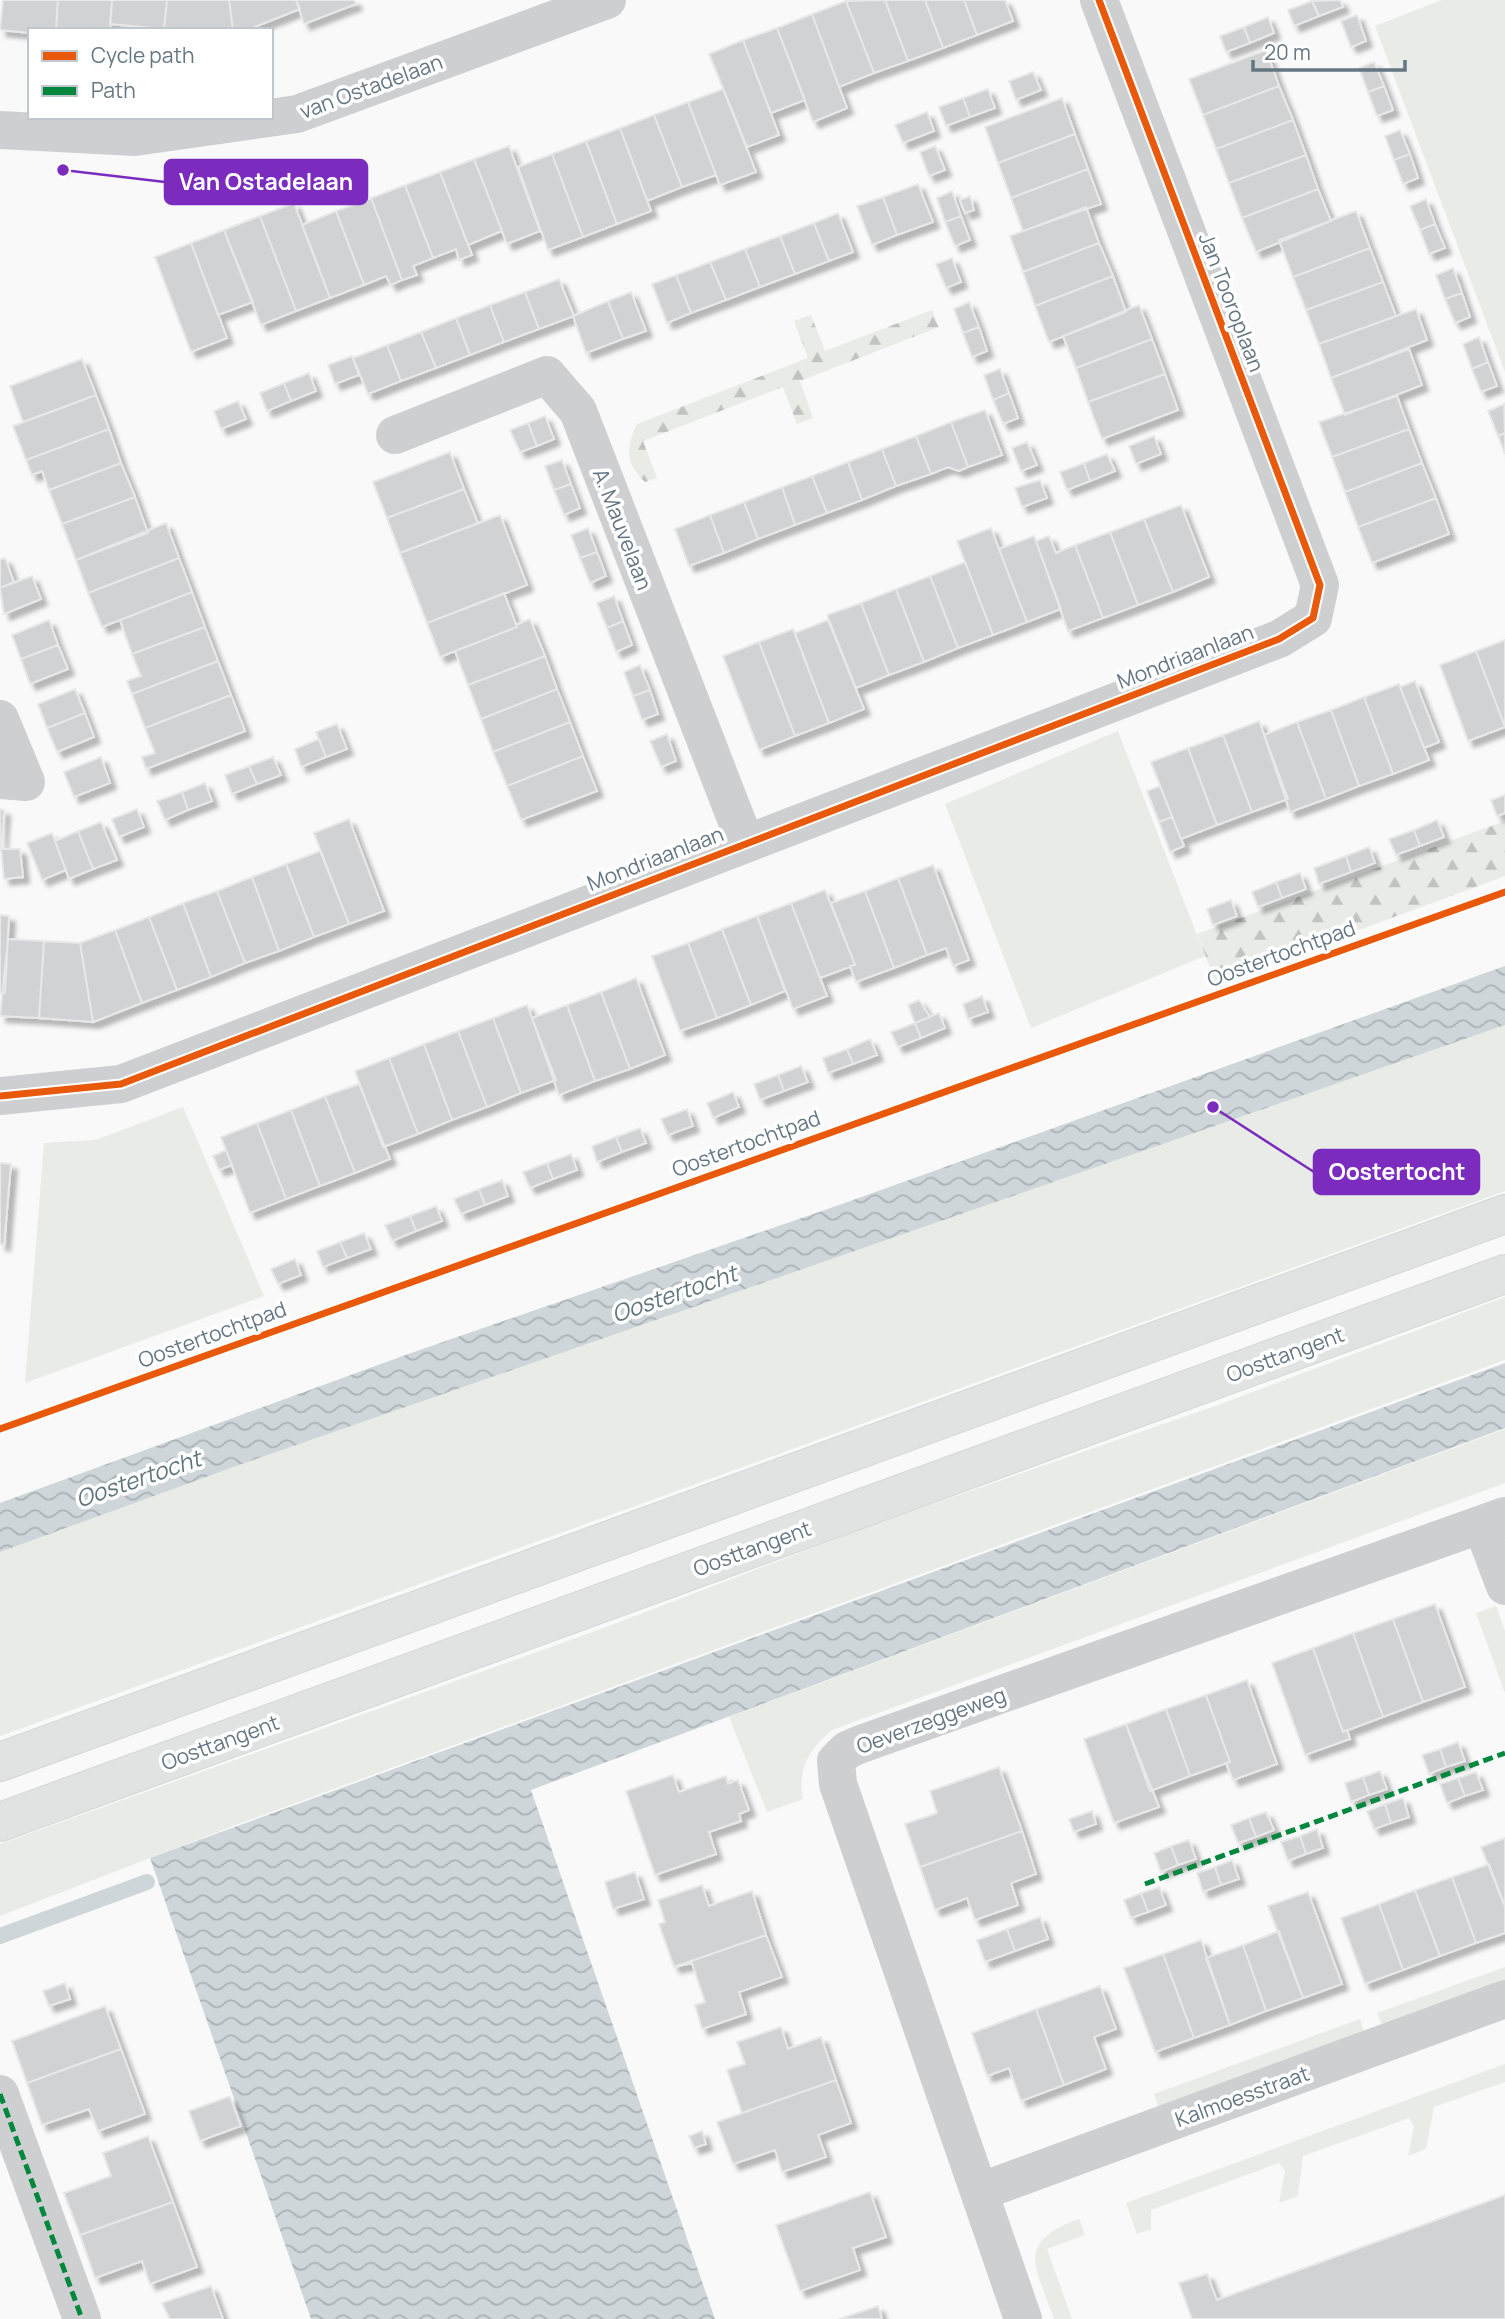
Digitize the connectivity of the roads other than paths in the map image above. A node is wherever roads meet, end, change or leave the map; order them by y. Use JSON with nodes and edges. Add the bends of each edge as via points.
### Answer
{"nodes":[{"id":1,"x":607,"y":0,"type":"edge"},
{"id":2,"x":1100,"y":0,"type":"edge"},
{"id":3,"x":273,"y":117,"type":"edge"},
{"id":4,"x":262,"y":119,"type":"edge"},
{"id":5,"x":0,"y":130,"type":"edge"},
{"id":6,"x":395,"y":435,"type":"dead end"},
{"id":7,"x":1313,"y":618,"type":"joint"},
{"id":8,"x":0,"y":719,"type":"edge"},
{"id":9,"x":0,"y":780,"type":"edge"},
{"id":10,"x":745,"y":842,"type":"junction"},
{"id":11,"x":0,"y":1096,"type":"edge"},
{"id":12,"x":1505,"y":1214,"type":"edge"},
{"id":13,"x":1505,"y":1274,"type":"edge"},
{"id":14,"x":1493,"y":1520,"type":"edge"},
{"id":15,"x":1505,"y":1586,"type":"edge"},
{"id":16,"x":0,"y":1762,"type":"edge"},
{"id":17,"x":0,"y":1822,"type":"edge"},
{"id":18,"x":1505,"y":1999,"type":"edge"},
{"id":19,"x":0,"y":2094,"type":"edge"},
{"id":20,"x":979,"y":2192,"type":"junction"},
{"id":21,"x":82,"y":2319,"type":"edge"},
{"id":22,"x":1023,"y":2319,"type":"edge"}],
"edges":[{"from":1,"to":3,"type":"street","name":"van Ostadelaan","via":[[297,114]]},
{"from":2,"to":7,"type":"street","name":"Jan Tooroplaan","via":[[1320,585]]},
{"from":4,"to":5,"type":"street","name":"van Ostadelaan","via":[[135,137]]},
{"from":6,"to":10,"type":"street","name":"A. Mauvelaan","via":[[547,375],[561,391],[578,411]]},
{"from":7,"to":10,"type":"street","name":"Mondriaanlaan","via":[[1279,639]]},
{"from":8,"to":9,"type":"street","via":[[26,782]]},
{"from":10,"to":11,"type":"street","name":"Mondriaanlaan","via":[[121,1084]]},
{"from":12,"to":16,"type":"main road"},
{"from":13,"to":17,"type":"main road","name":"Oosttangent"},
{"from":14,"to":15,"type":"street"},
{"from":14,"to":20,"type":"street","name":"Oeverzeggeweg","via":[[861,1744],[836,1761],[838,1784]]},
{"from":18,"to":20,"type":"street","name":"Kalmoesstraat"},
{"from":19,"to":21,"type":"street"},
{"from":20,"to":22,"type":"street","name":"Oeverzeggeweg"}]}
